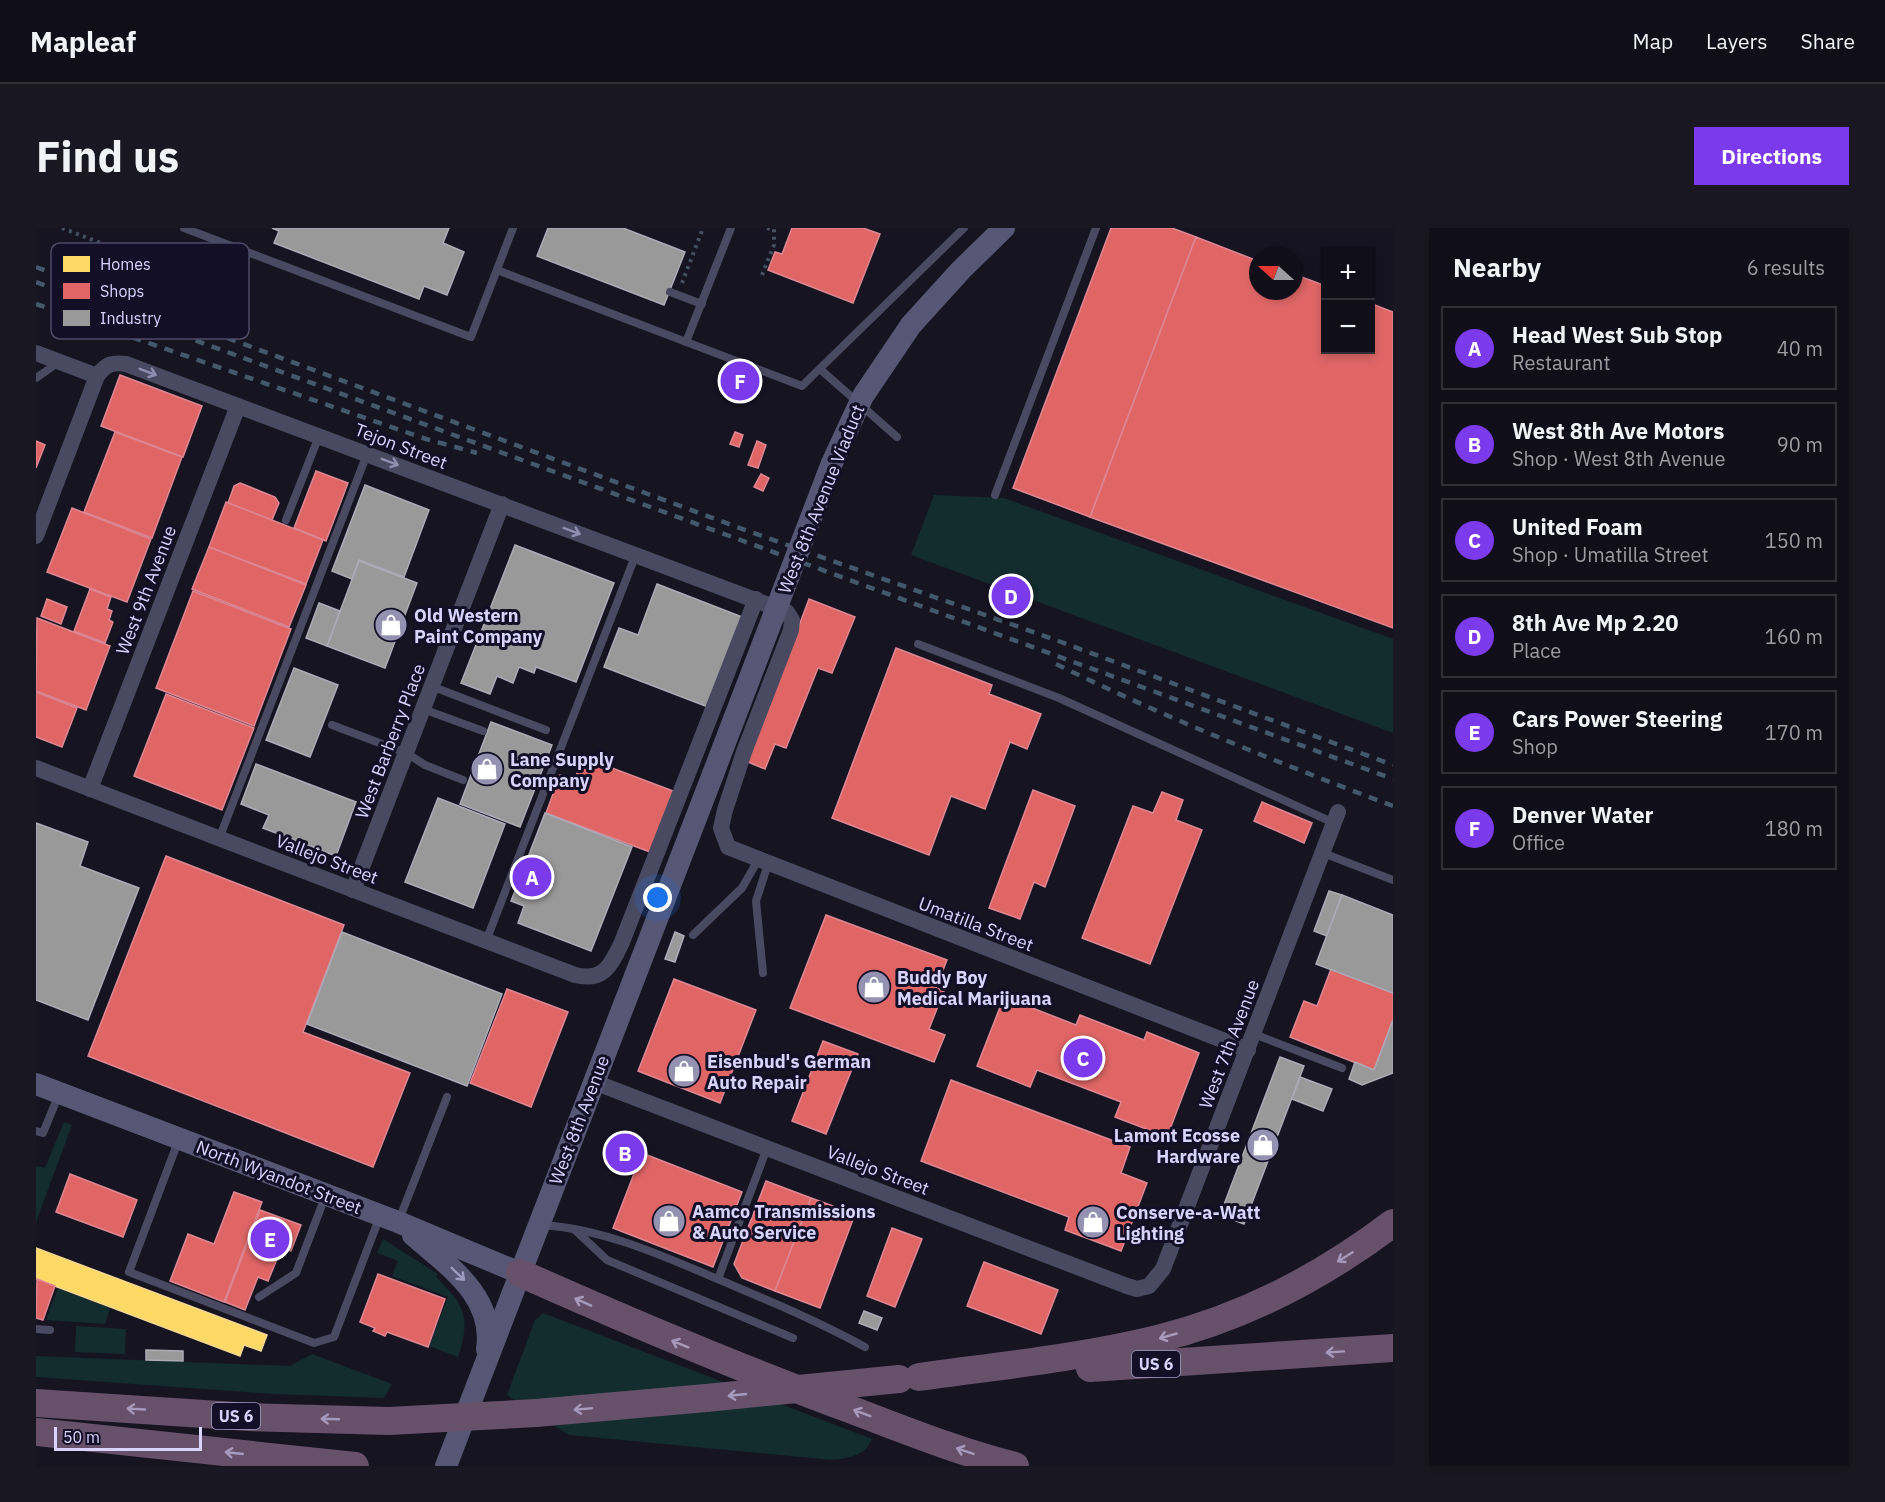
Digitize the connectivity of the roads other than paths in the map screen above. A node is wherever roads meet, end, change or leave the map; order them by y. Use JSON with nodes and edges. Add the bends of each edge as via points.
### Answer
{"nodes":[{"id":1,"x":513,"y":228,"type":"edge"},
{"id":2,"x":732,"y":228,"type":"edge"},
{"id":3,"x":964,"y":228,"type":"edge"},
{"id":4,"x":1004,"y":228,"type":"edge"},
{"id":5,"x":1095,"y":228,"type":"edge"},
{"id":6,"x":188,"y":229,"type":"edge"},
{"id":7,"x":225,"y":243,"type":"edge"},
{"id":8,"x":249,"y":252,"type":"edge"},
{"id":9,"x":497,"y":270,"type":"junction"},
{"id":10,"x":674,"y":293,"type":"road end"},
{"id":11,"x":702,"y":304,"type":"junction"},
{"id":12,"x":686,"y":342,"type":"junction"},
{"id":13,"x":36,"y":353,"type":"edge"},
{"id":14,"x":59,"y":362,"type":"junction"},
{"id":15,"x":820,"y":369,"type":"junction"},
{"id":16,"x":97,"y":376,"type":"junction"},
{"id":17,"x":36,"y":378,"type":"edge"},
{"id":18,"x":238,"y":406,"type":"junction"},
{"id":19,"x":319,"y":436,"type":"junction"},
{"id":20,"x":897,"y":437,"type":"dead end"},
{"id":21,"x":366,"y":454,"type":"junction"},
{"id":22,"x":995,"y":495,"type":"dead end"},
{"id":23,"x":502,"y":504,"type":"junction"},
{"id":24,"x":286,"y":520,"type":"dead end"},
{"id":25,"x":36,"y":536,"type":"edge"},
{"id":26,"x":636,"y":554,"type":"junction"},
{"id":27,"x":756,"y":599,"type":"junction"},
{"id":28,"x":918,"y":644,"type":"dead end"},
{"id":29,"x":431,"y":686,"type":"junction"},
{"id":30,"x":423,"y":709,"type":"junction"},
{"id":31,"x":332,"y":724,"type":"dead end"},
{"id":32,"x":546,"y":730,"type":"dead end"},
{"id":33,"x":483,"y":731,"type":"dead end"},
{"id":34,"x":406,"y":753,"type":"junction"},
{"id":35,"x":36,"y":768,"type":"edge"},
{"id":36,"x":713,"y":774,"type":"joint"},
{"id":37,"x":463,"y":780,"type":"dead end"},
{"id":38,"x":90,"y":789,"type":"junction"},
{"id":39,"x":725,"y":810,"type":"joint"},
{"id":40,"x":1336,"y":818,"type":"joint"},
{"id":41,"x":219,"y":839,"type":"junction"},
{"id":42,"x":1323,"y":853,"type":"junction"},
{"id":43,"x":763,"y":862,"type":"junction"},
{"id":44,"x":1393,"y":880,"type":"edge"},
{"id":45,"x":353,"y":890,"type":"junction"},
{"id":46,"x":693,"y":935,"type":"dead end"},
{"id":47,"x":486,"y":941,"type":"junction"},
{"id":48,"x":763,"y":973,"type":"dead end"},
{"id":49,"x":1251,"y":1042,"type":"junction"},
{"id":50,"x":1342,"y":1068,"type":"dead end"},
{"id":51,"x":594,"y":1082,"type":"junction"},
{"id":52,"x":36,"y":1084,"type":"edge"},
{"id":53,"x":60,"y":1093,"type":"junction"},
{"id":54,"x":447,"y":1097,"type":"dead end"},
{"id":55,"x":36,"y":1131,"type":"edge"},
{"id":56,"x":179,"y":1139,"type":"junction"},
{"id":57,"x":767,"y":1148,"type":"junction"},
{"id":58,"x":326,"y":1194,"type":"junction"},
{"id":59,"x":390,"y":1219,"type":"junction"},
{"id":60,"x":1393,"y":1223,"type":"edge"},
{"id":61,"x":539,"y":1224,"type":"junction"},
{"id":62,"x":574,"y":1229,"type":"junction"},
{"id":63,"x":520,"y":1273,"type":"junction"},
{"id":64,"x":718,"y":1279,"type":"junction"},
{"id":65,"x":1149,"y":1286,"type":"joint"},
{"id":66,"x":259,"y":1297,"type":"dead end"},
{"id":67,"x":36,"y":1329,"type":"edge"},
{"id":68,"x":50,"y":1330,"type":"dead end"},
{"id":69,"x":793,"y":1338,"type":"dead end"},
{"id":70,"x":865,"y":1347,"type":"dead end"},
{"id":71,"x":1393,"y":1348,"type":"edge"},
{"id":72,"x":484,"y":1366,"type":"junction"},
{"id":73,"x":919,"y":1377,"type":"junction"},
{"id":74,"x":36,"y":1403,"type":"edge"},
{"id":75,"x":36,"y":1432,"type":"edge"},
{"id":76,"x":355,"y":1466,"type":"edge"},
{"id":77,"x":446,"y":1466,"type":"edge"},
{"id":78,"x":1015,"y":1466,"type":"edge"}],
"edges":[{"from":1,"to":9,"type":"lane"},
{"from":2,"to":11,"type":"lane"},
{"from":3,"to":15,"type":"lane"},
{"from":4,"to":36,"type":"main road","name":"West 8th Avenue Viaduct","bridge":true,"via":[[911,325],[863,396],[832,463]]},
{"from":5,"to":22,"type":"lane"},
{"from":6,"to":7,"type":"lane"},
{"from":8,"to":9,"type":"lane","via":[[471,337]]},
{"from":9,"to":12,"type":"lane"},
{"from":10,"to":11,"type":"lane"},
{"from":11,"to":12,"type":"lane"},
{"from":12,"to":15,"type":"lane","via":[[802,386]]},
{"from":13,"to":14,"type":"street"},
{"from":14,"to":16,"type":"street"},
{"from":14,"to":17,"type":"lane"},
{"from":15,"to":20,"type":"lane"},
{"from":16,"to":18,"type":"street","name":"Tejon Street","one_way":true,"via":[[104,366],[114,362],[126,364]]},
{"from":16,"to":25,"type":"street"},
{"from":18,"to":19,"type":"street","name":"Tejon Street"},
{"from":18,"to":38,"type":"street","name":"West 9th Avenue"},
{"from":19,"to":21,"type":"street","name":"Tejon Street"},
{"from":19,"to":24,"type":"lane"},
{"from":21,"to":23,"type":"street","name":"Tejon Street","one_way":true},
{"from":21,"to":41,"type":"lane"},
{"from":23,"to":26,"type":"street","name":"Tejon Street","one_way":true},
{"from":23,"to":29,"type":"street","name":"West Barberry Place"},
{"from":26,"to":27,"type":"street","name":"Tejon Street"},
{"from":26,"to":47,"type":"lane"},
{"from":27,"to":39,"type":"street","name":"Tejon Street","via":[[787,612],[792,620],[791,630]]},
{"from":27,"to":47,"type":"street","name":"Vallejo Street","via":[[614,960],[596,976],[581,976]]},
{"from":28,"to":40,"type":"lane","via":[[1056,697]]},
{"from":29,"to":30,"type":"street","name":"West Barberry Place"},
{"from":29,"to":32,"type":"lane"},
{"from":30,"to":33,"type":"lane"},
{"from":30,"to":34,"type":"street","name":"West Barberry Place"},
{"from":31,"to":34,"type":"lane"},
{"from":34,"to":37,"type":"lane"},
{"from":34,"to":45,"type":"street","name":"West Barberry Place"},
{"from":35,"to":38,"type":"street","name":"Vallejo Street"},
{"from":36,"to":51,"type":"main road","name":"West 8th Avenue"},
{"from":38,"to":41,"type":"street","name":"Vallejo Street"},
{"from":39,"to":43,"type":"street","name":"Umatilla Street","via":[[721,828],[724,842],[734,851]]},
{"from":40,"to":42,"type":"street","name":"West 7th Avenue"},
{"from":41,"to":45,"type":"street","name":"Vallejo Street"},
{"from":42,"to":44,"type":"lane"},
{"from":42,"to":49,"type":"street","name":"West 7th Avenue"},
{"from":43,"to":46,"type":"lane"},
{"from":43,"to":48,"type":"lane","via":[[756,901]]},
{"from":43,"to":49,"type":"street","name":"Umatilla Street"},
{"from":45,"to":47,"type":"street","name":"Vallejo Street"},
{"from":49,"to":50,"type":"lane"},
{"from":49,"to":65,"type":"street","name":"West 7th Avenue","via":[[1163,1269]]},
{"from":51,"to":57,"type":"street","name":"Vallejo Street"},
{"from":51,"to":61,"type":"main road","name":"West 8th Avenue"},
{"from":52,"to":53,"type":"main road","name":"North Wyandot Street"},
{"from":53,"to":55,"type":"lane","via":[[44,1133]]},
{"from":53,"to":56,"type":"main road","name":"North Wyandot Street"},
{"from":54,"to":59,"type":"lane"},
{"from":56,"to":58,"type":"main road","name":"North Wyandot Street"},
{"from":56,"to":59,"type":"lane","via":[[129,1272],[314,1343],[334,1337]]},
{"from":57,"to":64,"type":"lane"},
{"from":57,"to":65,"type":"street","name":"Vallejo Street","via":[[1127,1286]]},
{"from":58,"to":59,"type":"main road","name":"North Wyandot Street"},
{"from":58,"to":66,"type":"lane","via":[[296,1273]]},
{"from":59,"to":63,"type":"main road","name":"North Wyandot Street"},
{"from":59,"to":72,"type":"main road","one_way":true,"via":[[451,1268],[476,1296],[487,1323]]},
{"from":60,"to":73,"type":"highway","one_way":true,"via":[[1296,1286],[1196,1328],[1080,1355]]},
{"from":61,"to":62,"type":"lane"},
{"from":61,"to":63,"type":"main road","name":"West 8th Avenue"},
{"from":62,"to":64,"type":"lane","via":[[655,1252]]},
{"from":62,"to":69,"type":"lane","via":[[608,1260]]},
{"from":63,"to":72,"type":"main road","name":"West 8th Avenue"},
{"from":78,"to":63,"type":"highway","one_way":true,"via":[[917,1434],[729,1363]]},
{"from":64,"to":70,"type":"lane"},
{"from":67,"to":68,"type":"lane"},
{"from":71,"to":73,"type":"highway","number":"US 6","one_way":true},
{"from":72,"to":77,"type":"main road","name":"West 8th Avenue"},
{"from":73,"to":74,"type":"highway","number":"US 6","one_way":true,"bridge":true,"via":[[536,1413],[389,1421],[249,1417]]},
{"from":76,"to":75,"type":"highway","one_way":true}]}
